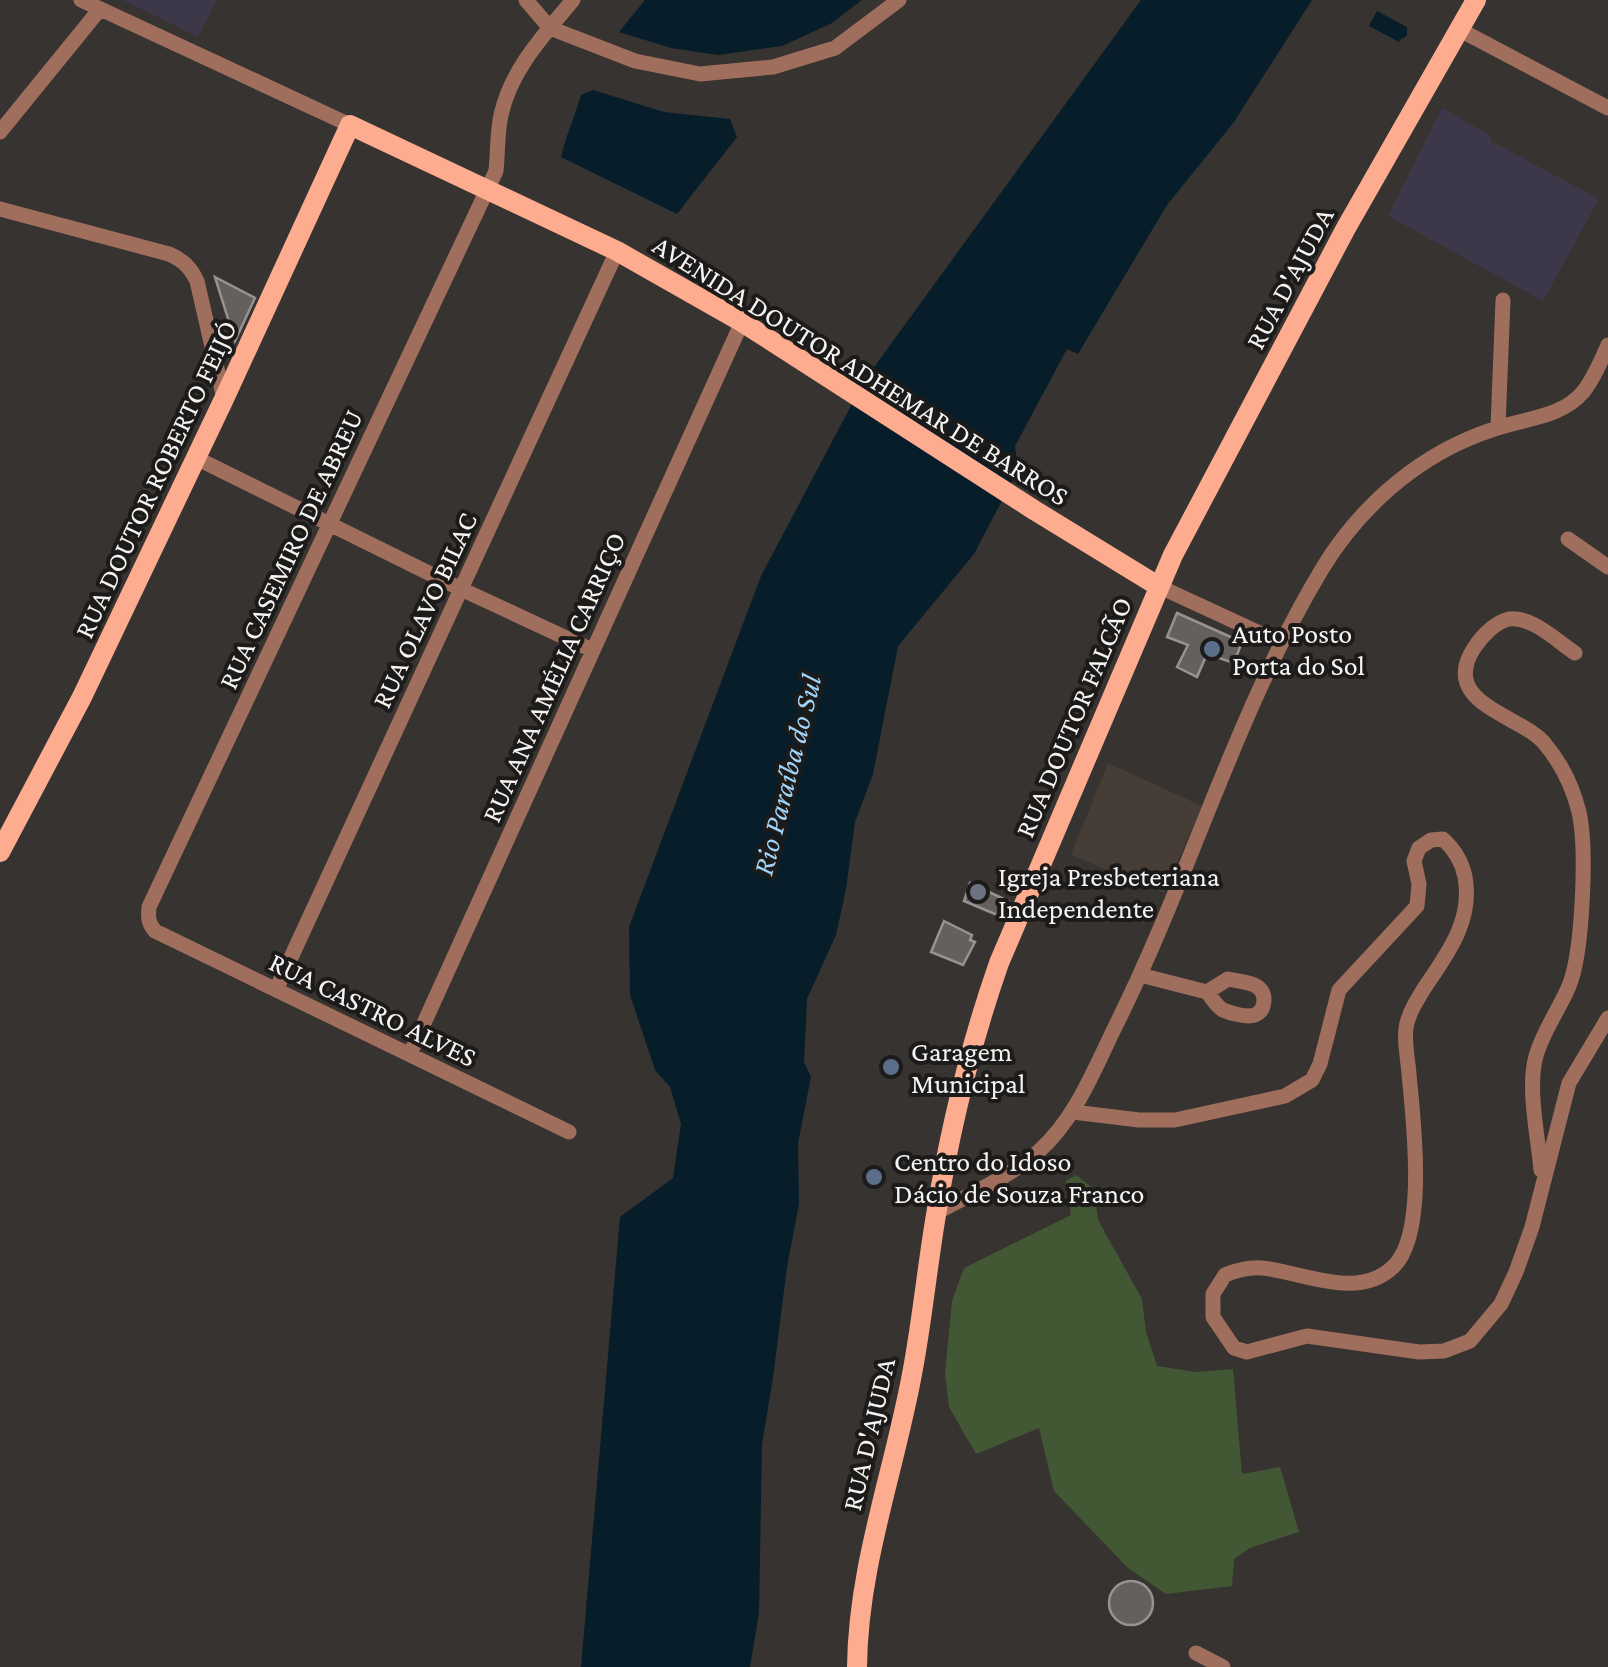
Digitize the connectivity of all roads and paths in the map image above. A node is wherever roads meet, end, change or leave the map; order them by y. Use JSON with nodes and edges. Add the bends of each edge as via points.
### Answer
{"nodes":[{"id":1,"x":81,"y":0,"type":"edge"},
{"id":2,"x":526,"y":0,"type":"edge"},
{"id":3,"x":573,"y":0,"type":"edge"},
{"id":4,"x":899,"y":0,"type":"edge"},
{"id":5,"x":1476,"y":0,"type":"edge"},
{"id":6,"x":100,"y":9,"type":"junction"},
{"id":7,"x":550,"y":28,"type":"junction"},
{"id":8,"x":1460,"y":30,"type":"junction"},
{"id":9,"x":1608,"y":108,"type":"edge"},
{"id":10,"x":350,"y":125,"type":"junction"},
{"id":11,"x":0,"y":132,"type":"edge"},
{"id":12,"x":488,"y":190,"type":"junction"},
{"id":13,"x":0,"y":210,"type":"edge"},
{"id":14,"x":617,"y":251,"type":"junction"},
{"id":15,"x":1504,"y":300,"type":"dead end"},
{"id":16,"x":742,"y":322,"type":"junction"},
{"id":17,"x":1608,"y":345,"type":"edge"},
{"id":18,"x":224,"y":399,"type":"junction"},
{"id":19,"x":1498,"y":428,"type":"junction"},
{"id":20,"x":196,"y":458,"type":"junction"},
{"id":21,"x":329,"y":523,"type":"junction"},
{"id":22,"x":1568,"y":539,"type":"dead end"},
{"id":23,"x":1608,"y":567,"type":"edge"},
{"id":24,"x":1158,"y":586,"type":"junction"},
{"id":25,"x":461,"y":589,"type":"junction"},
{"id":26,"x":1280,"y":643,"type":"junction"},
{"id":27,"x":592,"y":650,"type":"junction"},
{"id":28,"x":1575,"y":654,"type":"dead end"},
{"id":29,"x":0,"y":852,"type":"edge"},
{"id":30,"x":155,"y":931,"type":"joint"},
{"id":31,"x":1140,"y":976,"type":"junction"},
{"id":32,"x":276,"y":990,"type":"junction"},
{"id":33,"x":1207,"y":992,"type":"dead end"},
{"id":34,"x":1608,"y":1018,"type":"edge"},
{"id":35,"x":410,"y":1054,"type":"junction"},
{"id":36,"x":1073,"y":1112,"type":"junction"},
{"id":37,"x":570,"y":1132,"type":"dead end"},
{"id":38,"x":1542,"y":1184,"type":"junction"},
{"id":39,"x":936,"y":1213,"type":"junction"},
{"id":40,"x":1196,"y":1653,"type":"dead end"},
{"id":41,"x":856,"y":1667,"type":"edge"},
{"id":42,"x":1223,"y":1667,"type":"edge"}],
"edges":[{"from":1,"to":6,"type":"street","name":"AVENIDA DOUTOR ADHEMAR DE BARROS"},
{"from":2,"to":7,"type":"street"},
{"from":3,"to":7,"type":"street"},
{"from":4,"to":7,"type":"street","via":[[835,48],[773,67],[700,74],[635,61]]},
{"from":5,"to":8,"type":"main road","name":"RUA D'AJUDA"},
{"from":6,"to":10,"type":"street","name":"AVENIDA DOUTOR ADHEMAR DE BARROS"},
{"from":6,"to":11,"type":"street"},
{"from":7,"to":12,"type":"street","via":[[508,91]]},
{"from":8,"to":9,"type":"street"},
{"from":8,"to":24,"type":"main road","name":"RUA D'AJUDA","via":[[1346,228]]},
{"from":10,"to":12,"type":"main road","name":"AVENIDA DOUTOR ADHEMAR DE BARROS"},
{"from":10,"to":18,"type":"main road","name":"RUA DOUTOR ROBERTO FEIJÓ"},
{"from":12,"to":14,"type":"main road","name":"AVENIDA DOUTOR ADHEMAR DE BARROS"},
{"from":12,"to":21,"type":"street","name":"RUA CASEMIRO DE ABREU"},
{"from":13,"to":18,"type":"street","via":[[182,260],[197,281]]},
{"from":14,"to":16,"type":"main road","name":"AVENIDA DOUTOR ADHEMAR DE BARROS"},
{"from":14,"to":25,"type":"street","name":"RUA OLAVO BILAC"},
{"from":15,"to":19,"type":"street"},
{"from":16,"to":24,"type":"main road","name":"AVENIDA DOUTOR ADHEMAR DE BARROS"},
{"from":16,"to":27,"type":"street","name":"RUA ANA AMÉLIA CARRIÇO"},
{"from":17,"to":19,"type":"street","via":[[1571,403]]},
{"from":18,"to":20,"type":"main road","name":"RUA DOUTOR ROBERTO FEIJÓ"},
{"from":19,"to":26,"type":"street","via":[[1457,444],[1376,500],[1324,566]]},
{"from":20,"to":21,"type":"street"},
{"from":20,"to":29,"type":"main road","name":"RUA DOUTOR ROBERTO FEIJÓ"},
{"from":21,"to":25,"type":"street"},
{"from":21,"to":30,"type":"street","name":"RUA CASEMIRO DE ABREU","via":[[150,907]]},
{"from":22,"to":23,"type":"street"},
{"from":24,"to":26,"type":"street","name":"AVENIDA DOUTOR ADHEMAR DE BARROS"},
{"from":24,"to":39,"type":"main road","name":"RUA DOUTOR FALCÃO","via":[[993,979],[962,1084]]},
{"from":25,"to":27,"type":"street"},
{"from":25,"to":32,"type":"street","name":"RUA OLAVO BILAC"},
{"from":26,"to":31,"type":"street"},
{"from":27,"to":35,"type":"street","name":"RUA ANA AMÉLIA CARRIÇO"},
{"from":28,"to":38,"type":"street","via":[[1526,620],[1508,619],[1492,627],[1466,665],[1477,698],[1544,743],[1565,774],[1579,814],[1583,884],[1574,969],[1536,1056],[1533,1082]]},
{"from":30,"to":32,"type":"street","name":"RUA CASTRO ALVES"},
{"from":31,"to":33,"type":"street"},
{"from":31,"to":36,"type":"street"},
{"from":32,"to":35,"type":"street","name":"RUA CASTRO ALVES"},
{"from":34,"to":38,"type":"street","via":[[1568,1083]]},
{"from":35,"to":37,"type":"street","name":"RUA CASTRO ALVES"},
{"from":36,"to":38,"type":"street","via":[[1175,1120],[1285,1096],[1312,1080],[1339,990],[1417,906],[1419,848],[1442,839],[1463,866],[1466,914],[1406,1029],[1415,1183],[1407,1242],[1395,1265],[1356,1284],[1259,1268],[1224,1274],[1213,1294],[1213,1317],[1234,1348],[1247,1352],[1308,1336],[1419,1352],[1470,1341],[1501,1304],[1516,1272]]},
{"from":36,"to":39,"type":"street","via":[[1040,1151]]},
{"from":39,"to":41,"type":"main road","name":"RUA D'AJUDA","via":[[912,1374],[869,1559]]},
{"from":40,"to":42,"type":"street"}]}
